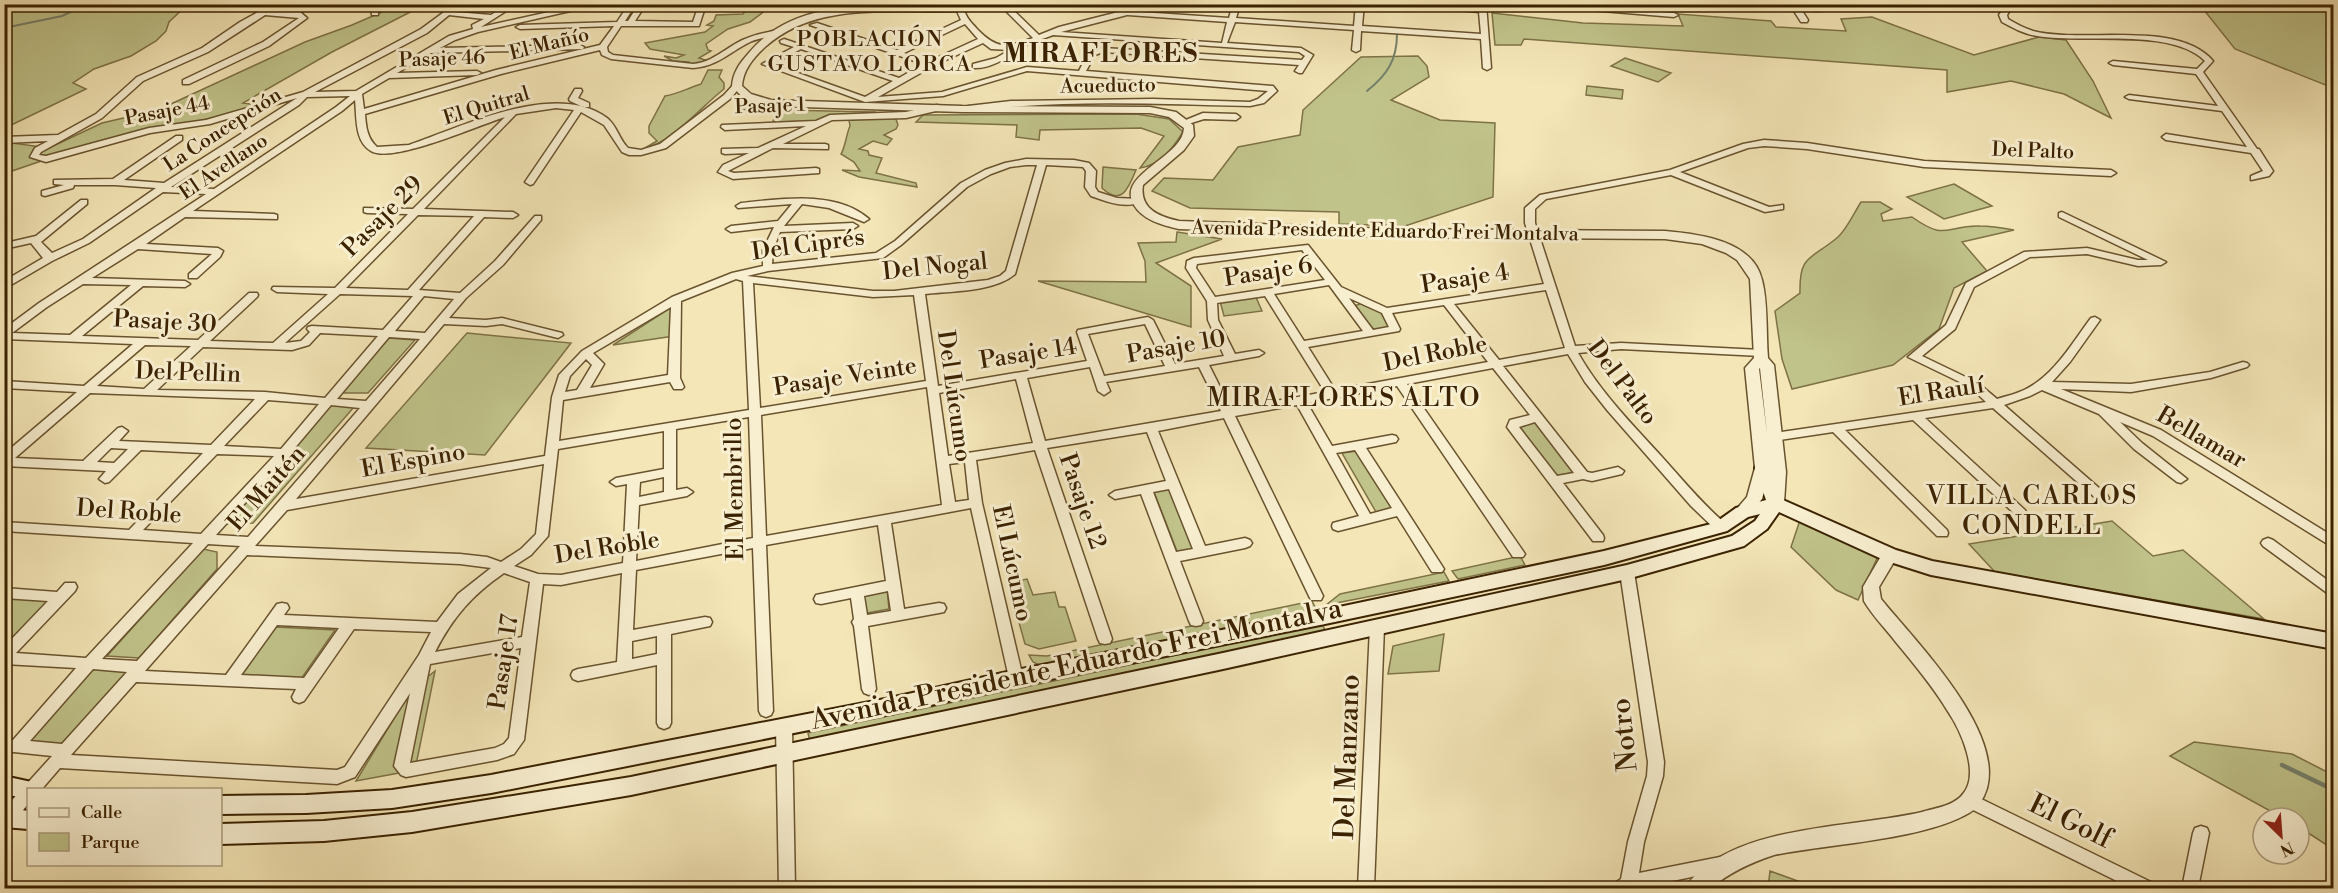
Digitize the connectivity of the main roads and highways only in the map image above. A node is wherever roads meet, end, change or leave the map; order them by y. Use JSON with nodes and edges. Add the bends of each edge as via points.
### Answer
{"nodes":[{"id":1,"x":1763,"y":468,"type":"road end"},
{"id":2,"x":1776,"y":504,"type":"junction"},
{"id":3,"x":2334,"y":642,"type":"edge"},
{"id":4,"x":4,"y":786,"type":"edge"},
{"id":5,"x":27,"y":791,"type":"edge"},
{"id":6,"x":222,"y":805,"type":"edge"},
{"id":7,"x":222,"y":834,"type":"edge"}],
"edges":[{"from":1,"to":2,"type":"main road"},
{"from":2,"to":3,"type":"main road","via":[[1890,555],[1931,568]]},
{"from":2,"to":6,"type":"main road","name":"Avenida Presidente Eduardo Frei Montalva","via":[[1742,512],[1721,527],[1604,558],[784,728],[392,799]]},
{"from":2,"to":7,"type":"main road","name":"Avenida Presidente Eduardo Frei Montalva","via":[[1761,525],[1738,540],[1626,572],[786,754],[631,786],[412,822],[324,831]]},
{"from":4,"to":5,"type":"main road"}]}
